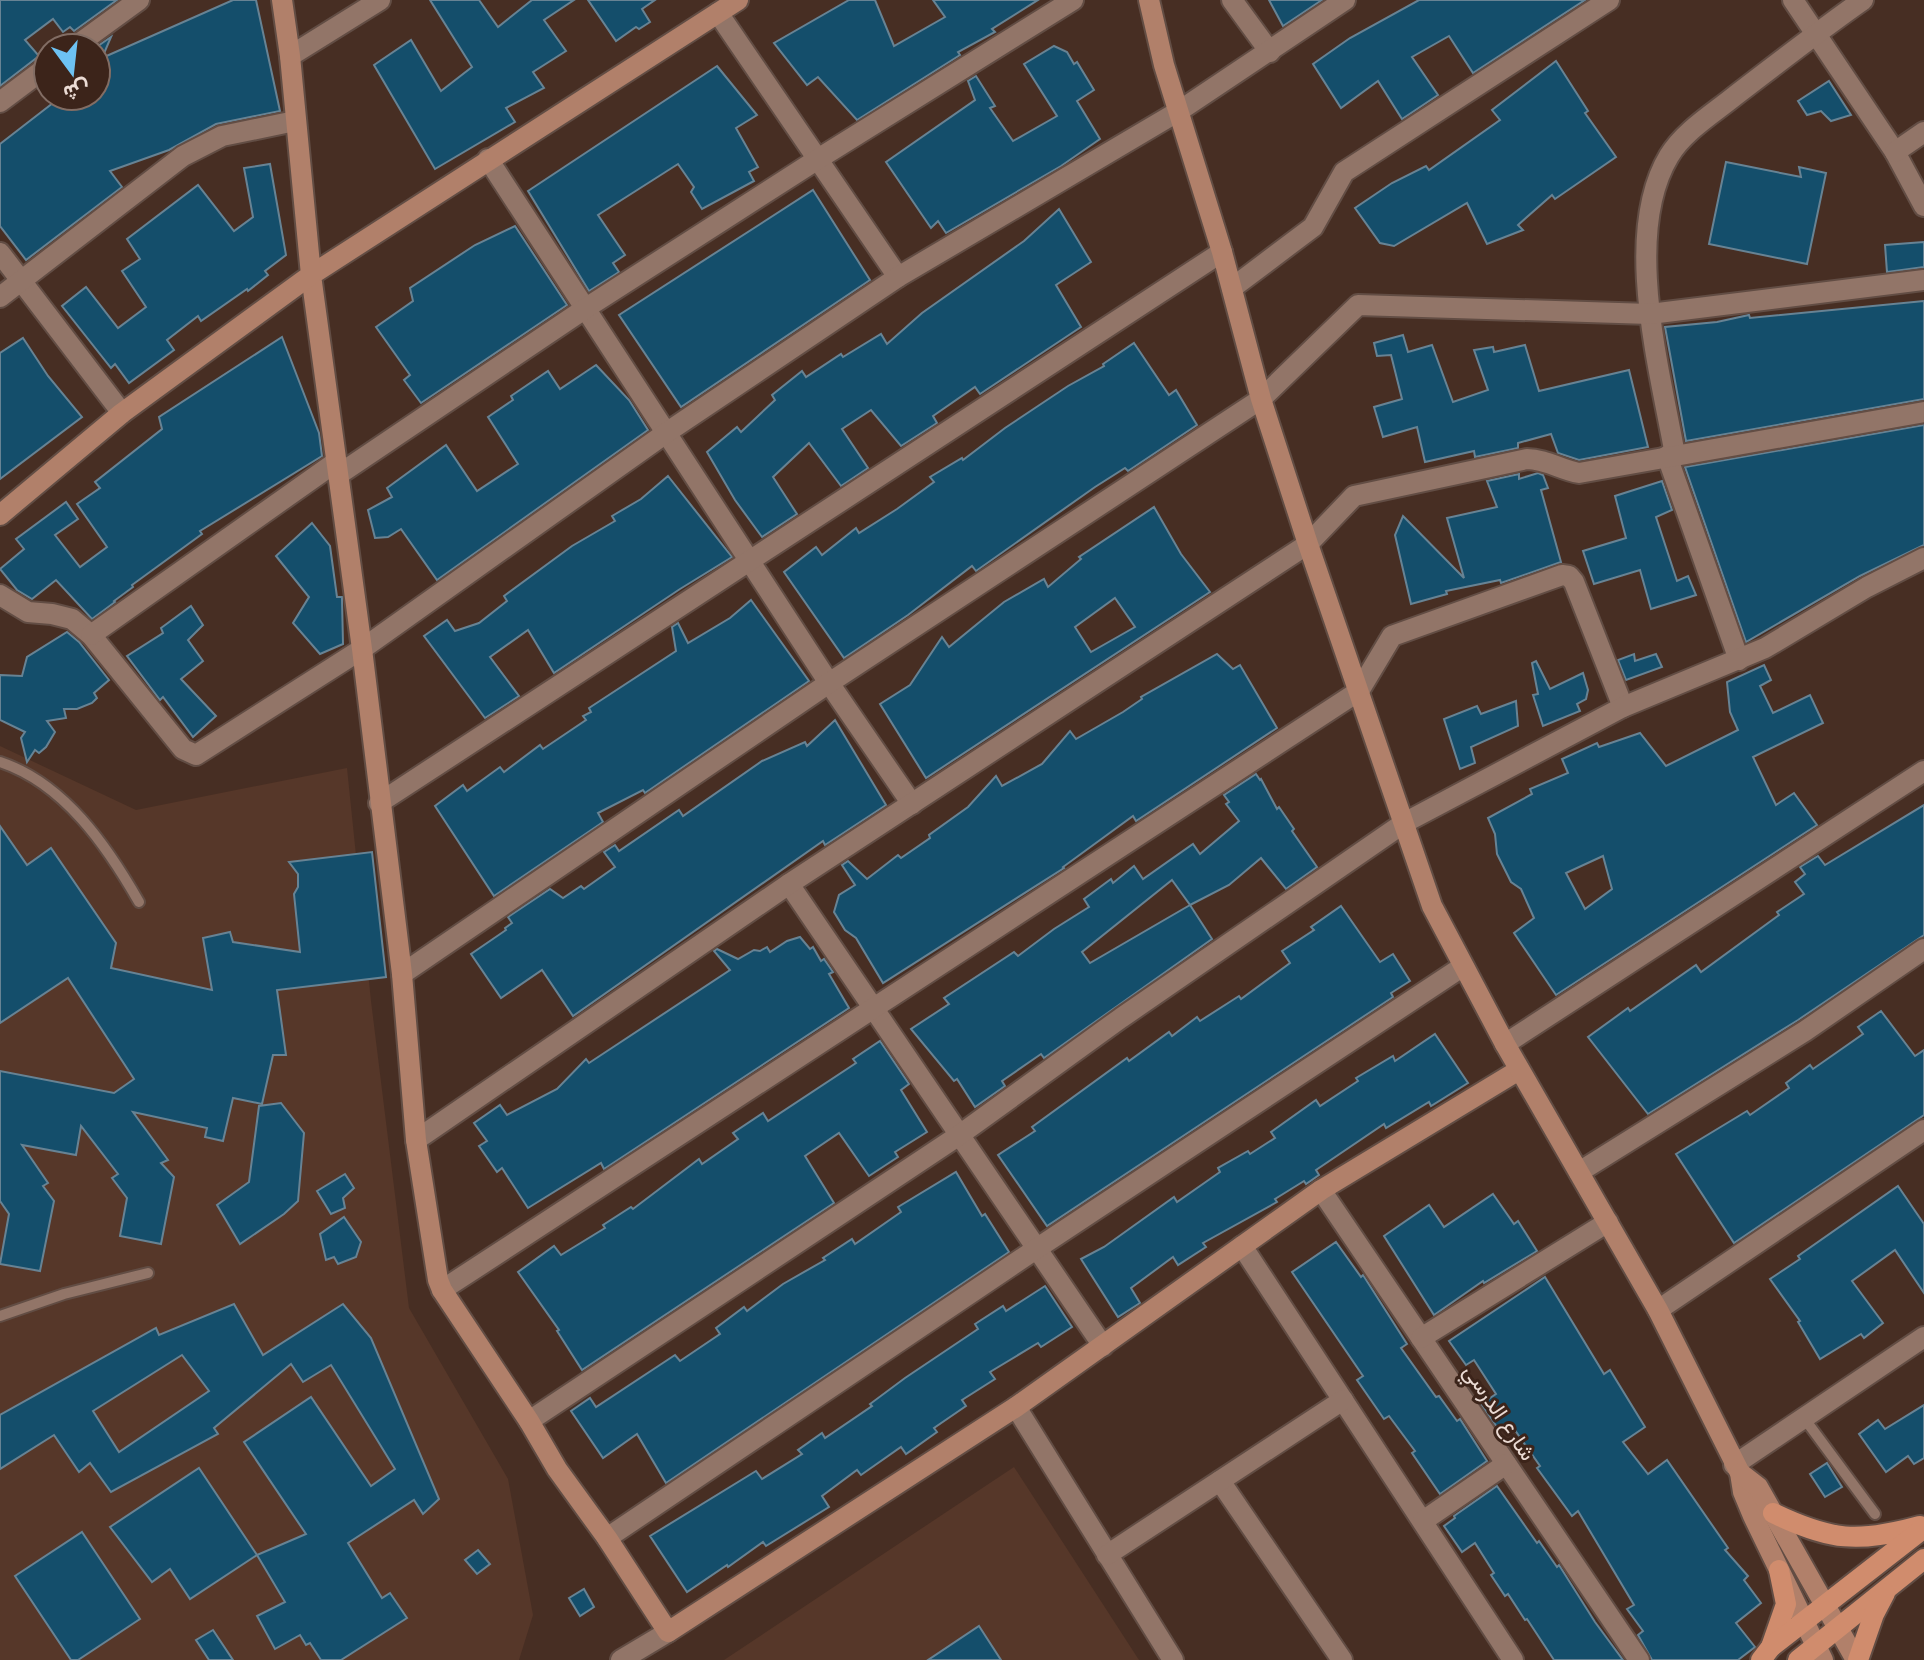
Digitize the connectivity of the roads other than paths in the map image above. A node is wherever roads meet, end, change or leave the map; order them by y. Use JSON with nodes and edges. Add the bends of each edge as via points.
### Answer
{"nodes":[{"id":1,"x":139,"y":0,"type":"edge"},
{"id":2,"x":282,"y":0,"type":"edge"},
{"id":3,"x":380,"y":0,"type":"edge"},
{"id":4,"x":738,"y":0,"type":"edge"},
{"id":5,"x":1073,"y":0,"type":"edge"},
{"id":6,"x":1149,"y":0,"type":"edge"},
{"id":7,"x":1232,"y":0,"type":"edge"},
{"id":8,"x":1345,"y":0,"type":"edge"},
{"id":9,"x":1609,"y":0,"type":"edge"},
{"id":10,"x":1793,"y":0,"type":"edge"},
{"id":11,"x":1863,"y":0,"type":"edge"},
{"id":12,"x":711,"y":10,"type":"edge"},
{"id":13,"x":95,"y":32,"type":"edge"},
{"id":14,"x":1816,"y":33,"type":"junction"},
{"id":15,"x":1270,"y":52,"type":"junction"},
{"id":16,"x":290,"y":56,"type":"junction"},
{"id":17,"x":32,"y":78,"type":"edge"},
{"id":18,"x":0,"y":102,"type":"edge"},
{"id":19,"x":1179,"y":111,"type":"junction"},
{"id":20,"x":295,"y":121,"type":"junction"},
{"id":21,"x":1924,"y":132,"type":"edge"},
{"id":22,"x":1895,"y":152,"type":"junction"},
{"id":23,"x":488,"y":159,"type":"junction"},
{"id":24,"x":818,"y":159,"type":"junction"},
{"id":25,"x":1924,"y":206,"type":"edge"},
{"id":26,"x":1222,"y":252,"type":"junction"},
{"id":27,"x":0,"y":253,"type":"edge"},
{"id":28,"x":311,"y":275,"type":"junction"},
{"id":29,"x":898,"y":277,"type":"junction"},
{"id":30,"x":20,"y":279,"type":"junction"},
{"id":31,"x":1924,"y":280,"type":"edge"},
{"id":32,"x":1232,"y":288,"type":"junction"},
{"id":33,"x":0,"y":297,"type":"edge"},
{"id":34,"x":586,"y":308,"type":"junction"},
{"id":35,"x":1650,"y":314,"type":"junction"},
{"id":36,"x":1261,"y":399,"type":"junction"},
{"id":37,"x":1924,"y":412,"type":"edge"},
{"id":38,"x":122,"y":413,"type":"junction"},
{"id":39,"x":666,"y":433,"type":"junction"},
{"id":40,"x":1671,"y":456,"type":"junction"},
{"id":41,"x":337,"y":468,"type":"junction"},
{"id":42,"x":0,"y":515,"type":"edge"},
{"id":43,"x":1308,"y":544,"type":"junction"},
{"id":44,"x":1924,"y":558,"type":"edge"},
{"id":45,"x":751,"y":560,"type":"junction"},
{"id":46,"x":0,"y":595,"type":"edge"},
{"id":47,"x":91,"y":635,"type":"junction"},
{"id":48,"x":362,"y":649,"type":"junction"},
{"id":49,"x":1739,"y":660,"type":"junction"},
{"id":50,"x":829,"y":683,"type":"junction"},
{"id":51,"x":1359,"y":691,"type":"junction"},
{"id":52,"x":1623,"y":707,"type":"junction"},
{"id":53,"x":0,"y":762,"type":"edge"},
{"id":54,"x":1924,"y":771,"type":"edge"},
{"id":55,"x":379,"y":803,"type":"junction"},
{"id":56,"x":912,"y":804,"type":"junction"},
{"id":57,"x":1404,"y":823,"type":"junction"},
{"id":58,"x":789,"y":884,"type":"junction"},
{"id":59,"x":139,"y":902,"type":"dead end"},
{"id":60,"x":1924,"y":949,"type":"edge"},
{"id":61,"x":1462,"y":967,"type":"junction"},
{"id":62,"x":402,"y":974,"type":"junction"},
{"id":63,"x":872,"y":1008,"type":"junction"},
{"id":64,"x":1505,"y":1044,"type":"junction"},
{"id":65,"x":1519,"y":1070,"type":"junction"},
{"id":66,"x":1924,"y":1130,"type":"edge"},
{"id":67,"x":958,"y":1136,"type":"junction"},
{"id":68,"x":416,"y":1140,"type":"junction"},
{"id":69,"x":1579,"y":1172,"type":"junction"},
{"id":70,"x":1321,"y":1190,"type":"junction"},
{"id":71,"x":1608,"y":1222,"type":"junction"},
{"id":72,"x":1242,"y":1246,"type":"junction"},
{"id":73,"x":1036,"y":1249,"type":"junction"},
{"id":74,"x":148,"y":1273,"type":"dead end"},
{"id":75,"x":442,"y":1290,"type":"junction"},
{"id":76,"x":1658,"y":1310,"type":"junction"},
{"id":77,"x":0,"y":1316,"type":"edge"},
{"id":78,"x":1924,"y":1337,"type":"edge"},
{"id":79,"x":1421,"y":1338,"type":"junction"},
{"id":80,"x":1103,"y":1346,"type":"junction"},
{"id":81,"x":1343,"y":1400,"type":"junction"},
{"id":82,"x":1016,"y":1407,"type":"junction"},
{"id":83,"x":1804,"y":1418,"type":"junction"},
{"id":84,"x":529,"y":1421,"type":"junction"},
{"id":85,"x":1506,"y":1464,"type":"junction"},
{"id":86,"x":1737,"y":1469,"type":"junction"},
{"id":87,"x":1220,"y":1481,"type":"junction"},
{"id":88,"x":1773,"y":1513,"type":"junction"},
{"id":89,"x":1875,"y":1514,"type":"dead end"},
{"id":90,"x":1423,"y":1521,"type":"junction"},
{"id":91,"x":1924,"y":1527,"type":"edge"},
{"id":92,"x":607,"y":1538,"type":"junction"},
{"id":93,"x":1107,"y":1555,"type":"junction"},
{"id":94,"x":1924,"y":1559,"type":"edge"},
{"id":95,"x":1779,"y":1570,"type":"junction"},
{"id":96,"x":1889,"y":1587,"type":"junction"},
{"id":97,"x":1825,"y":1605,"type":"junction"},
{"id":98,"x":1803,"y":1622,"type":"junction"},
{"id":99,"x":1838,"y":1628,"type":"junction"},
{"id":100,"x":668,"y":1632,"type":"junction"},
{"id":101,"x":1819,"y":1653,"type":"edge"},
{"id":102,"x":1766,"y":1654,"type":"edge"},
{"id":103,"x":621,"y":1660,"type":"edge"},
{"id":104,"x":1173,"y":1660,"type":"edge"},
{"id":105,"x":1342,"y":1660,"type":"edge"},
{"id":106,"x":1513,"y":1660,"type":"edge"},
{"id":107,"x":1639,"y":1660,"type":"edge"},
{"id":108,"x":1798,"y":1660,"type":"edge"},
{"id":109,"x":1857,"y":1660,"type":"edge"}],
"edges":[{"from":1,"to":13,"type":"street"},
{"from":2,"to":16,"type":"street"},
{"from":3,"to":16,"type":"street"},
{"from":4,"to":12,"type":"street"},
{"from":5,"to":24,"type":"street"},
{"from":6,"to":19,"type":"street"},
{"from":7,"to":15,"type":"street"},
{"from":8,"to":15,"type":"street"},
{"from":9,"to":32,"type":"street","via":[[1344,172],[1313,227]]},
{"from":10,"to":14,"type":"street"},
{"from":11,"to":14,"type":"street"},
{"from":12,"to":23,"type":"street"},
{"from":12,"to":24,"type":"street"},
{"from":14,"to":22,"type":"street"},
{"from":14,"to":35,"type":"street","via":[[1695,128],[1669,155],[1652,193],[1646,228]]},
{"from":15,"to":19,"type":"street"},
{"from":16,"to":20,"type":"street"},
{"from":17,"to":18,"type":"street"},
{"from":19,"to":26,"type":"street"},
{"from":19,"to":29,"type":"street"},
{"from":20,"to":28,"type":"street"},
{"from":20,"to":30,"type":"street","via":[[203,144]]},
{"from":21,"to":22,"type":"street"},
{"from":22,"to":25,"type":"street"},
{"from":23,"to":28,"type":"street"},
{"from":23,"to":34,"type":"street"},
{"from":24,"to":29,"type":"street"},
{"from":24,"to":34,"type":"street"},
{"from":26,"to":32,"type":"street"},
{"from":26,"to":45,"type":"street"},
{"from":27,"to":30,"type":"street"},
{"from":28,"to":38,"type":"street"},
{"from":28,"to":41,"type":"street"},
{"from":29,"to":39,"type":"street"},
{"from":30,"to":33,"type":"street"},
{"from":30,"to":38,"type":"street"},
{"from":31,"to":35,"type":"street"},
{"from":32,"to":36,"type":"street"},
{"from":34,"to":39,"type":"street"},
{"from":34,"to":41,"type":"street"},
{"from":35,"to":36,"type":"street","via":[[1358,305]]},
{"from":35,"to":40,"type":"street"},
{"from":36,"to":43,"type":"street"},
{"from":36,"to":50,"type":"street"},
{"from":37,"to":40,"type":"street"},
{"from":38,"to":42,"type":"street"},
{"from":39,"to":45,"type":"street"},
{"from":39,"to":48,"type":"street"},
{"from":40,"to":43,"type":"street","via":[[1579,473],[1527,459],[1354,496]]},
{"from":40,"to":49,"type":"street"},
{"from":41,"to":47,"type":"street"},
{"from":41,"to":48,"type":"street"},
{"from":43,"to":51,"type":"street"},
{"from":43,"to":56,"type":"street"},
{"from":44,"to":49,"type":"street"},
{"from":45,"to":50,"type":"street"},
{"from":45,"to":55,"type":"street"},
{"from":46,"to":47,"type":"street","via":[[28,612],[72,619]]},
{"from":47,"to":48,"type":"street","via":[[183,749],[196,755]]},
{"from":48,"to":55,"type":"street"},
{"from":49,"to":52,"type":"street"},
{"from":50,"to":56,"type":"street"},
{"from":50,"to":62,"type":"street"},
{"from":51,"to":52,"type":"street","via":[[1392,636],[1562,575],[1574,582]]},
{"from":51,"to":57,"type":"street"},
{"from":51,"to":63,"type":"street"},
{"from":52,"to":57,"type":"street"},
{"from":53,"to":59,"type":"lane","via":[[23,770],[76,811],[117,863]]},
{"from":54,"to":64,"type":"street"},
{"from":55,"to":62,"type":"street"},
{"from":56,"to":58,"type":"street"},
{"from":57,"to":61,"type":"street","via":[[1432,906]]},
{"from":57,"to":67,"type":"street"},
{"from":58,"to":63,"type":"street"},
{"from":58,"to":68,"type":"street"},
{"from":60,"to":69,"type":"street","via":[[1805,1031]]},
{"from":61,"to":64,"type":"street"},
{"from":61,"to":73,"type":"street"},
{"from":62,"to":68,"type":"street"},
{"from":63,"to":67,"type":"street"},
{"from":63,"to":75,"type":"street"},
{"from":64,"to":65,"type":"street"},
{"from":65,"to":69,"type":"street"},
{"from":65,"to":70,"type":"street"},
{"from":66,"to":76,"type":"street"},
{"from":67,"to":73,"type":"street"},
{"from":67,"to":84,"type":"street"},
{"from":68,"to":75,"type":"street"},
{"from":69,"to":71,"type":"street"},
{"from":70,"to":72,"type":"street"},
{"from":70,"to":79,"type":"street","name":"شارع الدرسي"},
{"from":71,"to":76,"type":"street"},
{"from":71,"to":79,"type":"street"},
{"from":72,"to":80,"type":"street"},
{"from":72,"to":81,"type":"street"},
{"from":73,"to":80,"type":"street"},
{"from":73,"to":92,"type":"street"},
{"from":74,"to":77,"type":"lane"},
{"from":75,"to":84,"type":"street"},
{"from":76,"to":86,"type":"street"},
{"from":78,"to":83,"type":"street"},
{"from":79,"to":85,"type":"street","name":"شارع الدرسي"},
{"from":80,"to":82,"type":"street"},
{"from":81,"to":87,"type":"street"},
{"from":81,"to":90,"type":"street"},
{"from":82,"to":93,"type":"street"},
{"from":82,"to":100,"type":"street"},
{"from":83,"to":86,"type":"street"},
{"from":83,"to":89,"type":"lane"},
{"from":84,"to":92,"type":"street"},
{"from":85,"to":90,"type":"street"},
{"from":85,"to":107,"type":"street","name":"شارع الدرسي"},
{"from":86,"to":88,"type":"street","via":[[1758,1487]]},
{"from":86,"to":95,"type":"street"},
{"from":87,"to":93,"type":"street"},
{"from":87,"to":105,"type":"street"},
{"from":88,"to":91,"type":"main road","via":[[1811,1530],[1848,1538]]},
{"from":88,"to":97,"type":"street"},
{"from":90,"to":106,"type":"street"},
{"from":91,"to":97,"type":"main road"},
{"from":92,"to":100,"type":"street"},
{"from":93,"to":104,"type":"street"},
{"from":94,"to":96,"type":"main road"},
{"from":95,"to":98,"type":"street"},
{"from":95,"to":102,"type":"main road","via":[[1786,1604]]},
{"from":96,"to":99,"type":"main road"},
{"from":96,"to":109,"type":"main road"},
{"from":97,"to":98,"type":"main road"},
{"from":97,"to":99,"type":"street"},
{"from":98,"to":101,"type":"street"},
{"from":98,"to":102,"type":"main road"},
{"from":99,"to":101,"type":"main road"},
{"from":99,"to":109,"type":"street"},
{"from":100,"to":103,"type":"street"},
{"from":101,"to":108,"type":"main road"}]}
